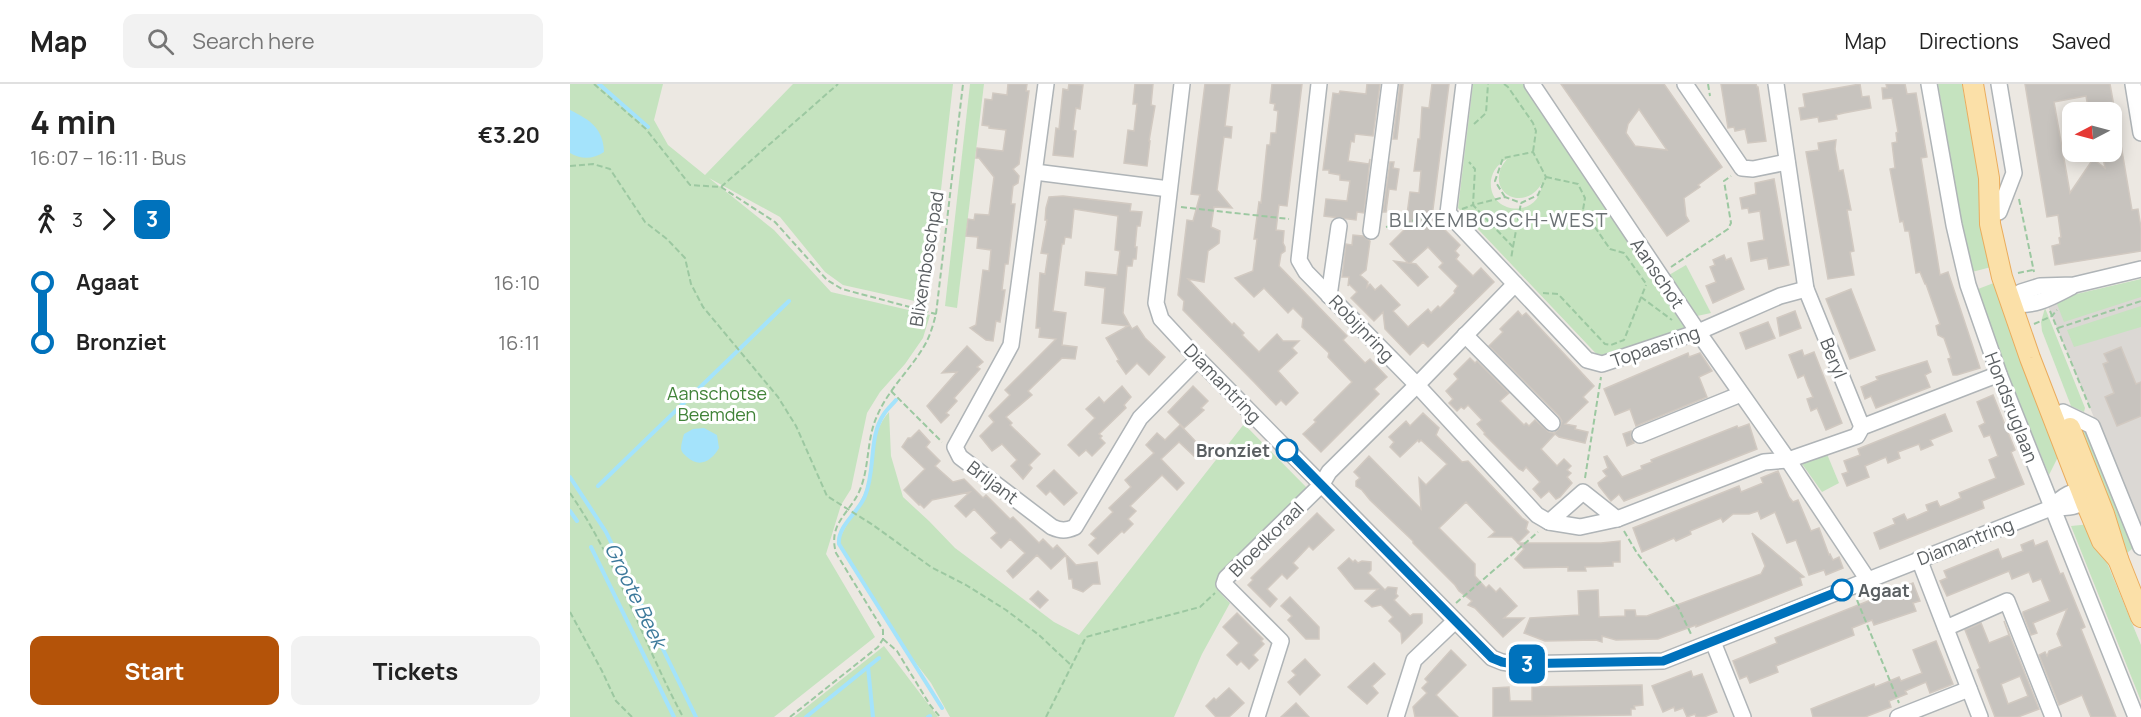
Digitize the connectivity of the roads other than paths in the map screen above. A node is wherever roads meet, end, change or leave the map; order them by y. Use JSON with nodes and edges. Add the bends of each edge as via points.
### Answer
{"nodes":[{"id":1,"x":1046,"y":84,"type":"edge"},
{"id":2,"x":1182,"y":84,"type":"edge"},
{"id":3,"x":1319,"y":84,"type":"edge"},
{"id":4,"x":1390,"y":84,"type":"edge"},
{"id":5,"x":1464,"y":84,"type":"edge"},
{"id":6,"x":1532,"y":84,"type":"edge"},
{"id":7,"x":1685,"y":84,"type":"edge"},
{"id":8,"x":1776,"y":84,"type":"edge"},
{"id":9,"x":1929,"y":84,"type":"edge"},
{"id":10,"x":1973,"y":84,"type":"edge"},
{"id":11,"x":1999,"y":84,"type":"edge"},
{"id":12,"x":2133,"y":84,"type":"edge"},
{"id":13,"x":2140,"y":123,"type":"edge"},
{"id":14,"x":1787,"y":162,"type":"junction"},
{"id":15,"x":1035,"y":172,"type":"junction"},
{"id":16,"x":1989,"y":178,"type":"junction"},
{"id":17,"x":1169,"y":189,"type":"junction"},
{"id":18,"x":1999,"y":212,"type":"junction"},
{"id":19,"x":1339,"y":226,"type":"dead end"},
{"id":20,"x":1371,"y":231,"type":"dead end"},
{"id":21,"x":2141,"y":269,"type":"edge"},
{"id":22,"x":1515,"y":284,"type":"junction"},
{"id":23,"x":1806,"y":289,"type":"junction"},
{"id":24,"x":1329,"y":296,"type":"junction"},
{"id":25,"x":2022,"y":307,"type":"junction"},
{"id":26,"x":1695,"y":333,"type":"junction"},
{"id":27,"x":1465,"y":335,"type":"junction"},
{"id":28,"x":1198,"y":359,"type":"junction"},
{"id":29,"x":1999,"y":374,"type":"junction"},
{"id":30,"x":1418,"y":385,"type":"junction"},
{"id":31,"x":1742,"y":394,"type":"junction"},
{"id":32,"x":2063,"y":412,"type":"junction"},
{"id":33,"x":1551,"y":423,"type":"dead end"},
{"id":34,"x":1862,"y":427,"type":"junction"},
{"id":35,"x":1640,"y":435,"type":"dead end"},
{"id":36,"x":1788,"y":460,"type":"junction"},
{"id":37,"x":1322,"y":484,"type":"junction"},
{"id":38,"x":2087,"y":494,"type":"junction"},
{"id":39,"x":2051,"y":508,"type":"junction"},
{"id":40,"x":1617,"y":519,"type":"junction"},
{"id":41,"x":1549,"y":522,"type":"junction"},
{"id":42,"x":2141,"y":547,"type":"edge"},
{"id":43,"x":1919,"y":559,"type":"junction"},
{"id":44,"x":1868,"y":580,"type":"junction"},
{"id":45,"x":1450,"y":616,"type":"junction"},
{"id":46,"x":2141,"y":617,"type":"edge"},
{"id":47,"x":1946,"y":628,"type":"junction"},
{"id":48,"x":1713,"y":642,"type":"junction"},
{"id":49,"x":1969,"y":689,"type":"junction"},
{"id":50,"x":1901,"y":716,"type":"edge"},
{"id":51,"x":1257,"y":717,"type":"edge"},
{"id":52,"x":1396,"y":717,"type":"edge"},
{"id":53,"x":1743,"y":717,"type":"edge"},
{"id":54,"x":1980,"y":717,"type":"edge"},
{"id":55,"x":2053,"y":717,"type":"edge"},
{"id":56,"x":2136,"y":717,"type":"edge"}],
"edges":[{"from":1,"to":15,"type":"street","name":"Briljant"},
{"from":2,"to":17,"type":"street","name":"Diamantring"},
{"from":3,"to":24,"type":"street","name":"Robijnring","via":[[1299,260]]},
{"from":4,"to":20,"type":"street"},
{"from":5,"to":22,"type":"street","name":"Topaasring","via":[[1448,213]]},
{"from":6,"to":26,"type":"street","name":"Aanschot"},
{"from":7,"to":14,"type":"street","via":[[1742,168]]},
{"from":8,"to":14,"type":"street"},
{"from":9,"to":29,"type":"street","name":"Hondsruglaan","via":[[1966,275]]},
{"from":10,"to":16,"type":"main road","name":"Hondsruglaan"},
{"from":11,"to":18,"type":"street","via":[[2014,173]]},
{"from":12,"to":13,"type":"street"},
{"from":14,"to":23,"type":"street"},
{"from":15,"to":17,"type":"street"},
{"from":15,"to":28,"type":"street","name":"Briljant","via":[[1011,345],[955,447],[960,457],[1052,527],[1068,530],[1075,527],[1140,418]]},
{"from":16,"to":18,"type":"main road","name":"Hondsruglaan"},
{"from":16,"to":25,"type":"main road","name":"Hondsruglaan","via":[[1990,224],[1998,262]]},
{"from":17,"to":28,"type":"street","name":"Diamantring","via":[[1156,303],[1161,318]]},
{"from":18,"to":25,"type":"main road","name":"Hondsruglaan"},
{"from":19,"to":24,"type":"street"},
{"from":21,"to":25,"type":"street","via":[[2074,285],[2045,301]]},
{"from":22,"to":26,"type":"street","name":"Topaasring","via":[[1587,360],[1602,364]]},
{"from":22,"to":27,"type":"street"},
{"from":23,"to":26,"type":"street","name":"Topaasring","via":[[1780,296]]},
{"from":23,"to":34,"type":"street","name":"Beryl"},
{"from":24,"to":30,"type":"street","name":"Robijnring"},
{"from":25,"to":32,"type":"main road","name":"Hondsruglaan"},
{"from":25,"to":38,"type":"main road","name":"Hondsruglaan"},
{"from":26,"to":31,"type":"street","name":"Aanschot"},
{"from":27,"to":30,"type":"street"},
{"from":27,"to":33,"type":"street"},
{"from":28,"to":37,"type":"street","name":"Diamantring"},
{"from":29,"to":34,"type":"street"},
{"from":29,"to":39,"type":"street","name":"Hondsruglaan"},
{"from":30,"to":37,"type":"street","via":[[1329,472]]},
{"from":30,"to":41,"type":"street","name":"Robijnring","via":[[1537,515]]},
{"from":31,"to":35,"type":"street"},
{"from":31,"to":36,"type":"street","name":"Aanschot"},
{"from":32,"to":38,"type":"main road","name":"Hondsruglaan"},
{"from":32,"to":42,"type":"street","via":[[2092,426]]},
{"from":34,"to":36,"type":"street","via":[[1857,436]]},
{"from":36,"to":40,"type":"street","via":[[1764,462]]},
{"from":36,"to":44,"type":"street","name":"Aanschot"},
{"from":37,"to":45,"type":"street","name":"Diamantring"},
{"from":37,"to":51,"type":"street","name":"Bloedkoraal","via":[[1224,584],[1281,641]]},
{"from":38,"to":39,"type":"street","name":"Diamantring","via":[[2062,496]]},
{"from":38,"to":46,"type":"main road","name":"Hondsruglaan","via":[[2113,538]]},
{"from":39,"to":43,"type":"street","name":"Diamantring"},
{"from":39,"to":56,"type":"street","name":"Hondsruglaan"},
{"from":40,"to":41,"type":"street","via":[[1580,527]]},
{"from":40,"to":41,"type":"street","via":[[1583,492]]},
{"from":43,"to":44,"type":"street","name":"Diamantring"},
{"from":43,"to":47,"type":"street"},
{"from":44,"to":48,"type":"street","name":"Diamantring"},
{"from":45,"to":48,"type":"street","name":"Diamantring","via":[[1492,658],[1514,664],[1663,661]]},
{"from":45,"to":52,"type":"street","via":[[1414,660]]},
{"from":47,"to":49,"type":"street"},
{"from":47,"to":55,"type":"street","via":[[2007,601]]},
{"from":48,"to":53,"type":"street"},
{"from":49,"to":50,"type":"street"},
{"from":49,"to":54,"type":"street"}]}
